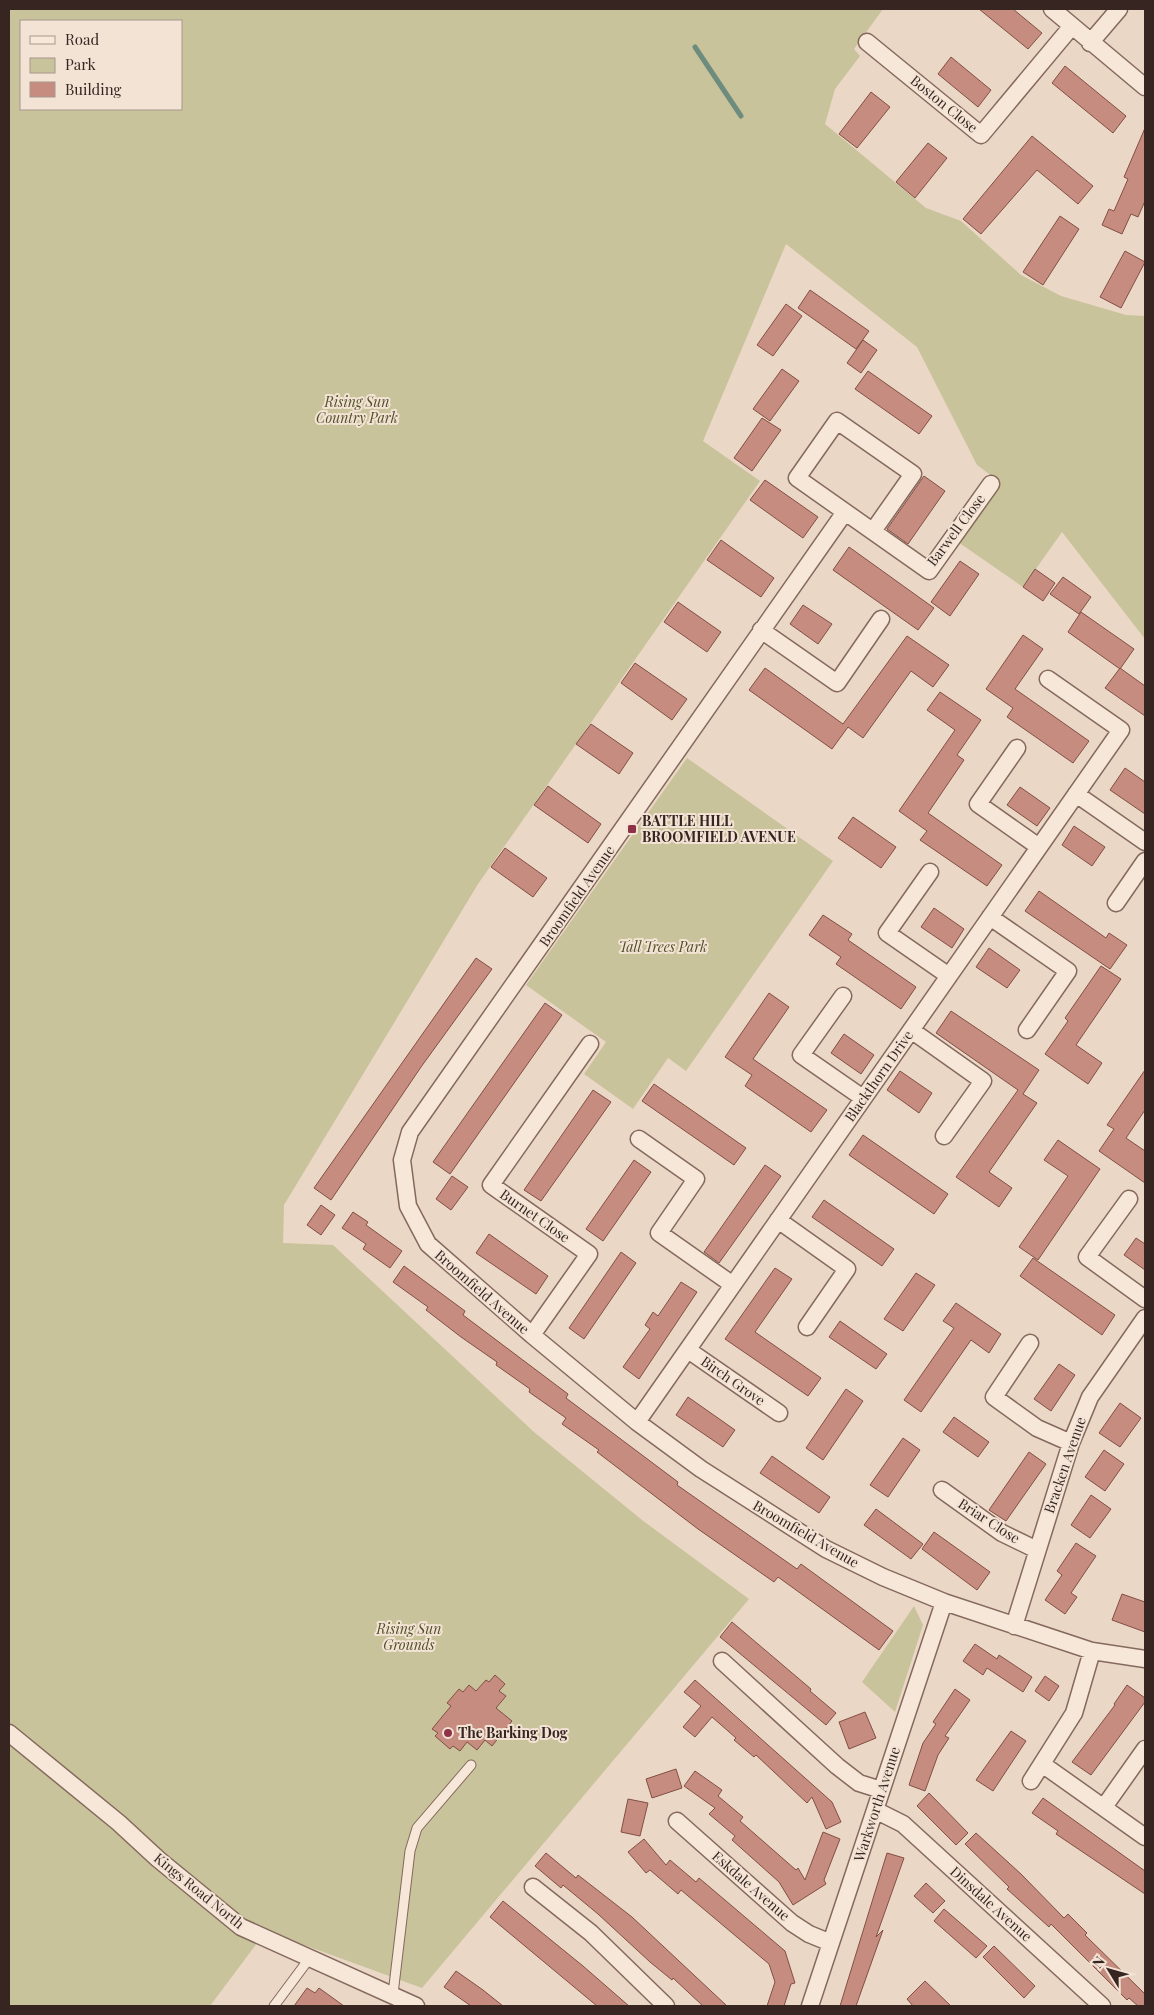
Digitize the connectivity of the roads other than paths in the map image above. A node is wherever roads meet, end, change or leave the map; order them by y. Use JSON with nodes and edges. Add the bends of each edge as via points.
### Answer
{"nodes":[{"id":1,"x":1052,"y":9,"type":"edge"},
{"id":2,"x":1119,"y":9,"type":"edge"},
{"id":3,"x":1072,"y":26,"type":"junction"},
{"id":4,"x":867,"y":42,"type":"dead end"},
{"id":5,"x":1090,"y":42,"type":"junction"},
{"id":6,"x":1145,"y":87,"type":"edge"},
{"id":7,"x":991,"y":484,"type":"dead end"},
{"id":8,"x":845,"y":512,"type":"junction"},
{"id":9,"x":873,"y":531,"type":"junction"},
{"id":10,"x":881,"y":619,"type":"dead end"},
{"id":11,"x":761,"y":630,"type":"junction"},
{"id":12,"x":1048,"y":679,"type":"dead end"},
{"id":13,"x":1017,"y":748,"type":"dead end"},
{"id":14,"x":1076,"y":794,"type":"junction"},
{"id":15,"x":1145,"y":842,"type":"edge"},
{"id":16,"x":1039,"y":847,"type":"junction"},
{"id":17,"x":1145,"y":861,"type":"edge"},
{"id":18,"x":930,"y":872,"type":"dead end"},
{"id":19,"x":1116,"y":903,"type":"dead end"},
{"id":20,"x":990,"y":917,"type":"junction"},
{"id":21,"x":949,"y":976,"type":"junction"},
{"id":22,"x":843,"y":996,"type":"dead end"},
{"id":23,"x":911,"y":1030,"type":"junction"},
{"id":24,"x":1027,"y":1030,"type":"dead end"},
{"id":25,"x":590,"y":1044,"type":"dead end"},
{"id":26,"x":863,"y":1098,"type":"junction"},
{"id":27,"x":944,"y":1136,"type":"dead end"},
{"id":28,"x":639,"y":1140,"type":"dead end"},
{"id":29,"x":1129,"y":1199,"type":"dead end"},
{"id":30,"x":778,"y":1220,"type":"junction"},
{"id":31,"x":733,"y":1285,"type":"junction"},
{"id":32,"x":1145,"y":1299,"type":"edge"},
{"id":33,"x":1145,"y":1318,"type":"edge"},
{"id":34,"x":806,"y":1327,"type":"dead end"},
{"id":35,"x":532,"y":1335,"type":"junction"},
{"id":36,"x":1030,"y":1343,"type":"dead end"},
{"id":37,"x":688,"y":1350,"type":"junction"},
{"id":38,"x":778,"y":1412,"type":"dead end"},
{"id":39,"x":637,"y":1422,"type":"junction"},
{"id":40,"x":1071,"y":1443,"type":"junction"},
{"id":41,"x":942,"y":1490,"type":"dead end"},
{"id":42,"x":1037,"y":1550,"type":"junction"},
{"id":43,"x":944,"y":1602,"type":"junction"},
{"id":44,"x":1014,"y":1626,"type":"junction"},
{"id":45,"x":1092,"y":1651,"type":"junction"},
{"id":46,"x":1145,"y":1659,"type":"edge"},
{"id":47,"x":722,"y":1661,"type":"dead end"},
{"id":48,"x":9,"y":1733,"type":"edge"},
{"id":49,"x":1145,"y":1749,"type":"edge"},
{"id":50,"x":1042,"y":1764,"type":"junction"},
{"id":51,"x":471,"y":1765,"type":"dead end"},
{"id":52,"x":1031,"y":1782,"type":"dead end"},
{"id":53,"x":881,"y":1790,"type":"junction"},
{"id":54,"x":1104,"y":1807,"type":"junction"},
{"id":55,"x":875,"y":1810,"type":"junction"},
{"id":56,"x":677,"y":1821,"type":"dead end"},
{"id":57,"x":1145,"y":1836,"type":"edge"},
{"id":58,"x":533,"y":1887,"type":"dead end"},
{"id":59,"x":831,"y":1943,"type":"junction"},
{"id":60,"x":309,"y":1959,"type":"junction"},
{"id":61,"x":393,"y":1994,"type":"junction"},
{"id":62,"x":410,"y":2005,"type":"edge"},
{"id":63,"x":274,"y":2006,"type":"edge"},
{"id":64,"x":666,"y":2006,"type":"edge"},
{"id":65,"x":810,"y":2006,"type":"edge"},
{"id":66,"x":1102,"y":2006,"type":"edge"}],
"edges":[{"from":1,"to":3,"type":"street"},
{"from":2,"to":5,"type":"street"},
{"from":3,"to":4,"type":"street","name":"Boston Close","via":[[981,134]]},
{"from":3,"to":5,"type":"street"},
{"from":5,"to":6,"type":"street"},
{"from":7,"to":9,"type":"street","name":"Barwell Close","via":[[929,571]]},
{"from":8,"to":9,"type":"street","name":"Barwell Close"},
{"from":8,"to":9,"type":"street","name":"Barwell Close","via":[[797,478],[837,421],[913,474]]},
{"from":8,"to":11,"type":"street","name":"Broomfield Avenue"},
{"from":10,"to":11,"type":"street","via":[[836,683]]},
{"from":11,"to":35,"type":"street","name":"Broomfield Avenue","via":[[410,1132],[402,1160],[408,1206],[428,1244]]},
{"from":12,"to":14,"type":"street","name":"Blackthorn Drive","via":[[1121,730]]},
{"from":13,"to":16,"type":"street","via":[[978,804]]},
{"from":14,"to":15,"type":"street"},
{"from":14,"to":16,"type":"street","name":"Blackthorn Drive"},
{"from":16,"to":20,"type":"street","name":"Blackthorn Drive"},
{"from":17,"to":19,"type":"street"},
{"from":18,"to":21,"type":"street","via":[[888,933]]},
{"from":20,"to":21,"type":"street","name":"Blackthorn Drive"},
{"from":20,"to":24,"type":"street","via":[[1068,971]]},
{"from":21,"to":23,"type":"street","name":"Blackthorn Drive"},
{"from":22,"to":26,"type":"street","via":[[801,1055]]},
{"from":23,"to":26,"type":"street","name":"Blackthorn Drive"},
{"from":23,"to":27,"type":"street","via":[[983,1081]]},
{"from":25,"to":35,"type":"street","name":"Burnet Close","via":[[491,1185],[589,1254]]},
{"from":26,"to":30,"type":"street","name":"Blackthorn Drive"},
{"from":28,"to":31,"type":"street","via":[[696,1179],[659,1233]]},
{"from":29,"to":32,"type":"street","via":[[1087,1257]]},
{"from":30,"to":31,"type":"street","name":"Blackthorn Drive"},
{"from":30,"to":34,"type":"street","via":[[847,1268]]},
{"from":31,"to":37,"type":"street","name":"Blackthorn Drive"},
{"from":33,"to":40,"type":"street","name":"Bracken Avenue","via":[[1094,1391]]},
{"from":35,"to":39,"type":"street","name":"Broomfield Avenue"},
{"from":36,"to":40,"type":"street","via":[[994,1397],[1037,1428]]},
{"from":37,"to":38,"type":"street","name":"Birch Grove"},
{"from":37,"to":39,"type":"street","name":"Blackthorn Drive"},
{"from":39,"to":43,"type":"street","name":"Broomfield Avenue","via":[[701,1469],[826,1549],[882,1577]]},
{"from":40,"to":42,"type":"street","name":"Bracken Avenue"},
{"from":41,"to":42,"type":"street","name":"Briar Close","via":[[1002,1533]]},
{"from":42,"to":44,"type":"street","name":"Bracken Avenue"},
{"from":43,"to":44,"type":"street","name":"Broomfield Avenue"},
{"from":43,"to":53,"type":"street","name":"Warkworth Avenue"},
{"from":44,"to":45,"type":"street","name":"Broomfield Avenue"},
{"from":45,"to":46,"type":"street","name":"Broomfield Avenue"},
{"from":45,"to":50,"type":"street","via":[[1074,1713]]},
{"from":47,"to":53,"type":"street","via":[[837,1766],[859,1783]]},
{"from":48,"to":60,"type":"street","name":"Kings Road North","via":[[230,1920]]},
{"from":49,"to":54,"type":"street"},
{"from":50,"to":52,"type":"street"},
{"from":50,"to":54,"type":"street"},
{"from":51,"to":61,"type":"lane","via":[[418,1828],[410,1851]]},
{"from":53,"to":55,"type":"street","name":"Warkworth Avenue"},
{"from":54,"to":57,"type":"street"},
{"from":55,"to":59,"type":"street","name":"Warkworth Avenue"},
{"from":55,"to":66,"type":"street","name":"Dinsdale Avenue","via":[[903,1824]]},
{"from":56,"to":59,"type":"street","name":"Eskdale Avenue","via":[[792,1923]]},
{"from":58,"to":64,"type":"street","via":[[591,1933]]},
{"from":59,"to":65,"type":"street","name":"Warkworth Avenue"},
{"from":60,"to":61,"type":"street","name":"Kings Road North"},
{"from":60,"to":63,"type":"lane"},
{"from":61,"to":62,"type":"street","name":"Kings Road North"}]}
